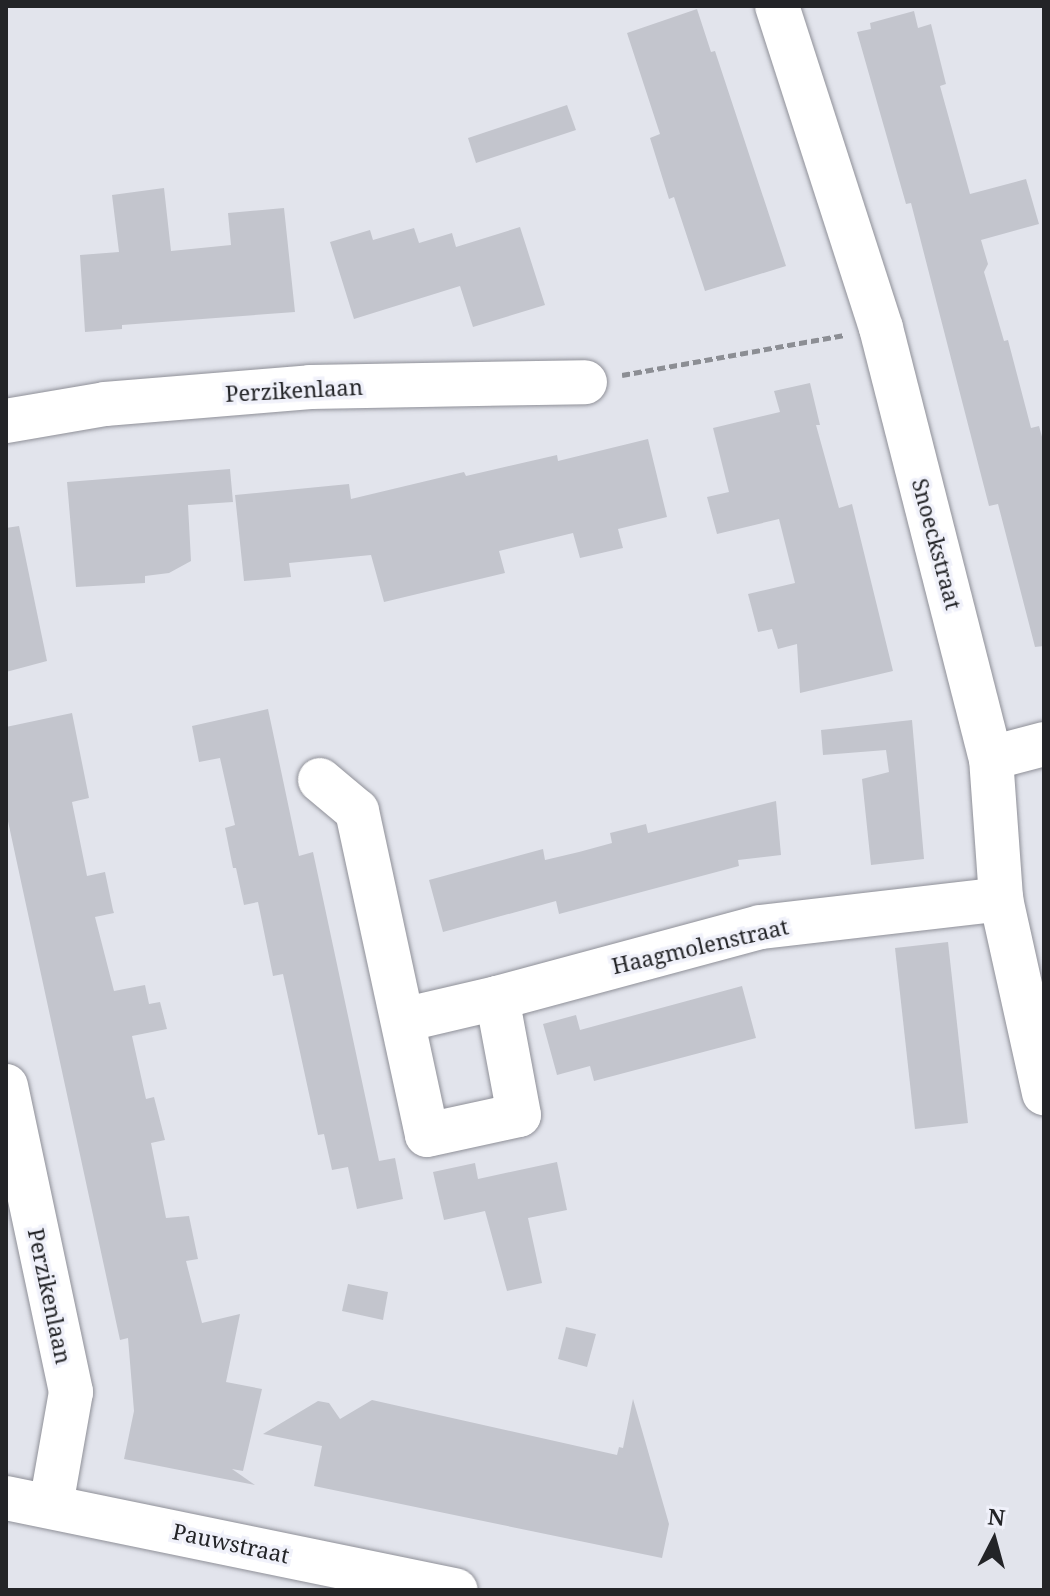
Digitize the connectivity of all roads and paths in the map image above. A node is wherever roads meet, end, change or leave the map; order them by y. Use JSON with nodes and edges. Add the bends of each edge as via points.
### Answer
{"nodes":[{"id":1,"x":777,"y":6,"type":"edge"},
{"id":2,"x":881,"y":328,"type":"junction"},
{"id":3,"x":585,"y":382,"type":"joint"},
{"id":4,"x":6,"y":421,"type":"edge"},
{"id":5,"x":1044,"y":744,"type":"edge"},
{"id":6,"x":991,"y":758,"type":"junction"},
{"id":7,"x":320,"y":780,"type":"dead end"},
{"id":8,"x":1001,"y":899,"type":"junction"},
{"id":9,"x":497,"y":998,"type":"junction"},
{"id":10,"x":403,"y":1020,"type":"junction"},
{"id":11,"x":6,"y":1086,"type":"edge"},
{"id":12,"x":1044,"y":1093,"type":"edge"},
{"id":13,"x":6,"y":1498,"type":"edge"},
{"id":14,"x":51,"y":1506,"type":"junction"},
{"id":15,"x":456,"y":1590,"type":"edge"}],
"edges":[{"from":1,"to":2,"type":"street","name":"Snoeckstraat"},
{"from":2,"to":3,"type":"path"},
{"from":2,"to":6,"type":"street","name":"Snoeckstraat"},
{"from":3,"to":4,"type":"street","name":"Perzikenlaan","via":[[310,387],[105,404]]},
{"from":5,"to":6,"type":"street"},
{"from":6,"to":8,"type":"street","name":"Snoeckstraat"},
{"from":7,"to":10,"type":"street","via":[[357,811]]},
{"from":8,"to":9,"type":"street","name":"Haagmolenstraat","via":[[760,927]]},
{"from":8,"to":12,"type":"street","name":"Snoeckstraat"},
{"from":9,"to":10,"type":"street","name":"Haagmolenstraat"},
{"from":9,"to":10,"type":"street","via":[[519,1115],[427,1135]]},
{"from":11,"to":14,"type":"street","name":"Perzikenlaan","via":[[71,1392]]},
{"from":13,"to":14,"type":"street","name":"Pauwstraat"},
{"from":14,"to":15,"type":"street","name":"Pauwstraat"}]}
